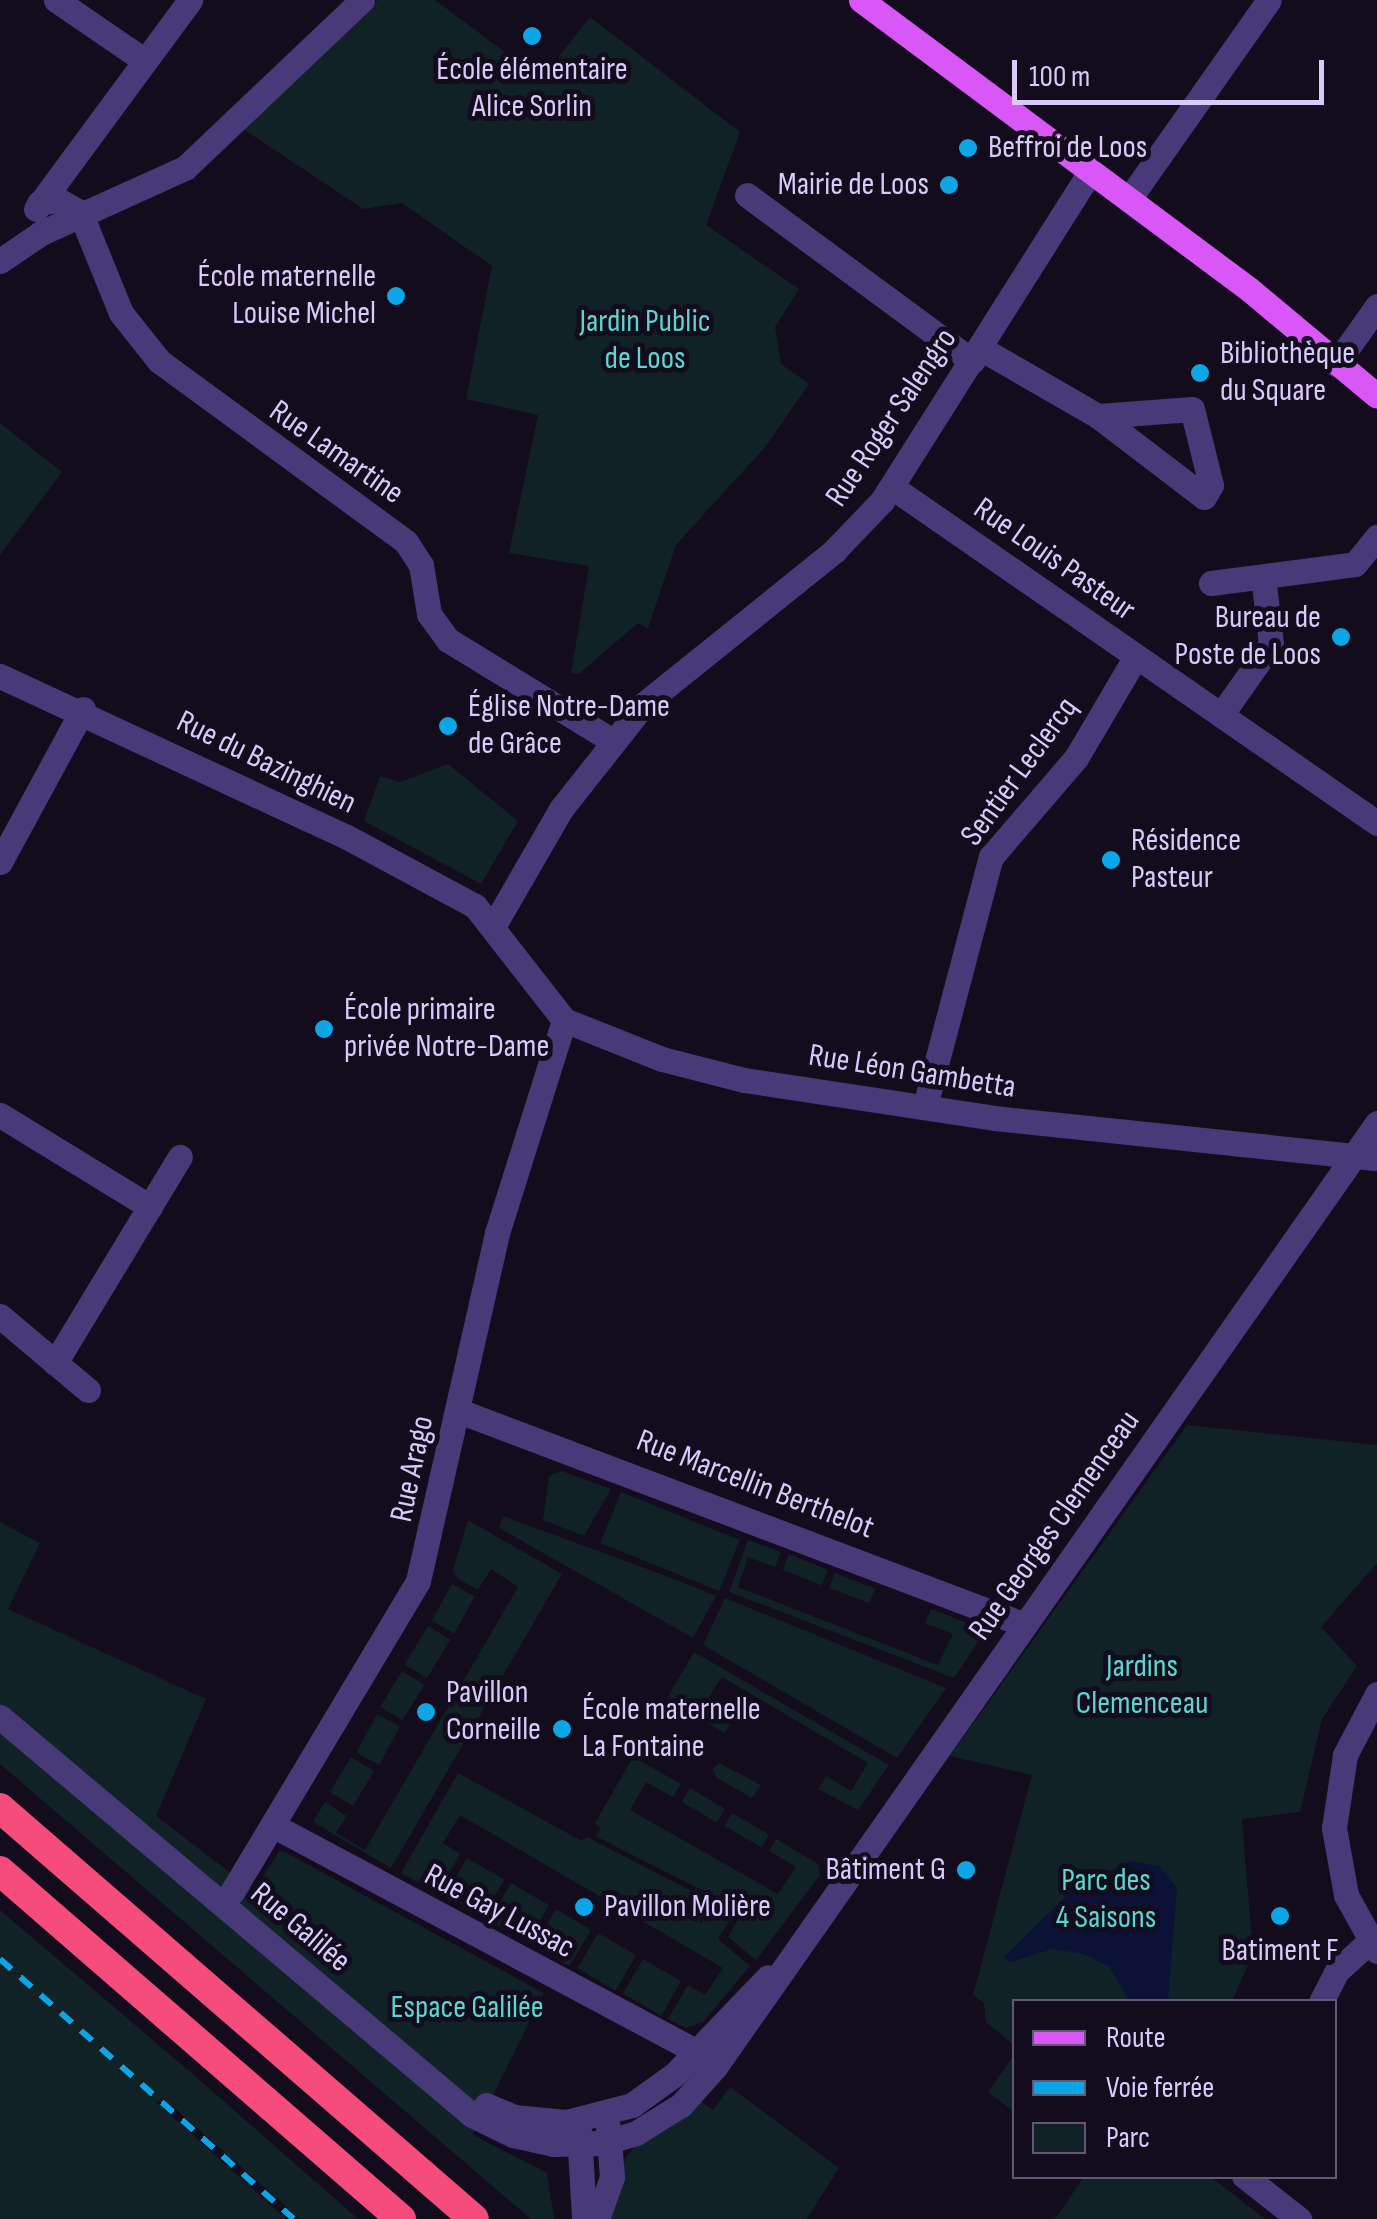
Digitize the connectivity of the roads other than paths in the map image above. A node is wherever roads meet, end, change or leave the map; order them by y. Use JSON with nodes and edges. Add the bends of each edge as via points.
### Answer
{"nodes":[{"id":1,"x":56,"y":0,"type":"edge"},
{"id":2,"x":190,"y":0,"type":"edge"},
{"id":3,"x":362,"y":0,"type":"edge"},
{"id":4,"x":861,"y":0,"type":"edge"},
{"id":5,"x":1269,"y":0,"type":"edge"},
{"id":6,"x":146,"y":61,"type":"junction"},
{"id":7,"x":79,"y":149,"type":"junction"},
{"id":8,"x":1090,"y":172,"type":"junction"},
{"id":9,"x":747,"y":195,"type":"dead end"},
{"id":10,"x":1129,"y":199,"type":"junction"},
{"id":11,"x":39,"y":204,"type":"junction"},
{"id":12,"x":93,"y":212,"type":"junction"},
{"id":13,"x":0,"y":259,"type":"edge"},
{"id":14,"x":1377,"y":306,"type":"edge"},
{"id":15,"x":976,"y":354,"type":"junction"},
{"id":16,"x":1341,"y":357,"type":"junction"},
{"id":17,"x":1377,"y":375,"type":"edge"},
{"id":18,"x":1377,"y":396,"type":"edge"},
{"id":19,"x":1098,"y":416,"type":"junction"},
{"id":20,"x":892,"y":487,"type":"junction"},
{"id":21,"x":1377,"y":537,"type":"edge"},
{"id":22,"x":1264,"y":576,"type":"junction"},
{"id":23,"x":1211,"y":582,"type":"dead end"},
{"id":24,"x":1136,"y":656,"type":"junction"},
{"id":25,"x":0,"y":676,"type":"edge"},
{"id":26,"x":84,"y":709,"type":"junction"},
{"id":27,"x":1222,"y":715,"type":"junction"},
{"id":28,"x":614,"y":742,"type":"junction"},
{"id":29,"x":1377,"y":823,"type":"edge"},
{"id":30,"x":0,"y":862,"type":"edge"},
{"id":31,"x":494,"y":926,"type":"junction"},
{"id":32,"x":564,"y":1020,"type":"junction"},
{"id":33,"x":925,"y":1106,"type":"junction"},
{"id":34,"x":0,"y":1116,"type":"edge"},
{"id":35,"x":1377,"y":1122,"type":"edge"},
{"id":36,"x":180,"y":1157,"type":"dead end"},
{"id":37,"x":1365,"y":1157,"type":"edge"},
{"id":38,"x":150,"y":1207,"type":"junction"},
{"id":39,"x":0,"y":1316,"type":"edge"},
{"id":40,"x":55,"y":1362,"type":"junction"},
{"id":41,"x":88,"y":1390,"type":"dead end"},
{"id":42,"x":459,"y":1411,"type":"junction"},
{"id":43,"x":1025,"y":1625,"type":"junction"},
{"id":44,"x":1377,"y":1694,"type":"edge"},
{"id":45,"x":0,"y":1716,"type":"edge"},
{"id":46,"x":0,"y":1808,"type":"edge"},
{"id":47,"x":276,"y":1827,"type":"junction"},
{"id":48,"x":141,"y":1832,"type":"junction"},
{"id":49,"x":0,"y":1871,"type":"edge"},
{"id":50,"x":232,"y":1892,"type":"junction"},
{"id":51,"x":1374,"y":1946,"type":"edge"},
{"id":52,"x":784,"y":1964,"type":"junction"},
{"id":53,"x":1323,"y":1999,"type":"edge"},
{"id":54,"x":695,"y":2051,"type":"junction"},
{"id":55,"x":594,"y":2131,"type":"junction"},
{"id":56,"x":1248,"y":2179,"type":"edge"},
{"id":57,"x":599,"y":2212,"type":"edge"},
{"id":58,"x":401,"y":2219,"type":"edge"},
{"id":59,"x":474,"y":2219,"type":"edge"},
{"id":60,"x":1299,"y":2219,"type":"edge"}],
"edges":[{"from":1,"to":6,"type":"street"},
{"from":2,"to":6,"type":"street"},
{"from":3,"to":12,"type":"street","via":[[198,158]]},
{"from":4,"to":8,"type":"main road"},
{"from":5,"to":10,"type":"street"},
{"from":6,"to":7,"type":"street"},
{"from":7,"to":11,"type":"street"},
{"from":7,"to":12,"type":"street","name":"Rue Lamartine","via":[[74,182]]},
{"from":8,"to":10,"type":"main road"},
{"from":8,"to":15,"type":"street","name":"Rue Roger Salengro"},
{"from":9,"to":15,"type":"street"},
{"from":10,"to":16,"type":"main road"},
{"from":11,"to":12,"type":"street","via":[[58,200]]},
{"from":11,"to":13,"type":"street"},
{"from":12,"to":13,"type":"street","via":[[28,239]]},
{"from":12,"to":28,"type":"street","name":"Rue Lamartine","via":[[121,313],[159,362],[406,542],[418,554],[429,614],[448,640]]},
{"from":14,"to":16,"type":"street"},
{"from":15,"to":19,"type":"street"},
{"from":15,"to":20,"type":"street","name":"Rue Roger Salengro"},
{"from":16,"to":17,"type":"main road"},
{"from":16,"to":18,"type":"main road"},
{"from":19,"to":19,"type":"street","via":[[1192,409],[1212,485],[1204,497]]},
{"from":20,"to":24,"type":"street","name":"Rue Louis Pasteur"},
{"from":20,"to":28,"type":"street","name":"Rue Roger Salengro","via":[[834,551],[667,681]]},
{"from":21,"to":22,"type":"street","via":[[1356,564]]},
{"from":22,"to":23,"type":"street"},
{"from":22,"to":27,"type":"street","via":[[1272,644]]},
{"from":24,"to":27,"type":"street","name":"Rue Louis Pasteur"},
{"from":24,"to":33,"type":"street","name":"Sentier Leclercq","via":[[1081,751],[988,864]]},
{"from":25,"to":26,"type":"street","name":"Rue du Bazinghien"},
{"from":26,"to":30,"type":"street"},
{"from":26,"to":31,"type":"street","name":"Rue du Bazinghien","via":[[263,803],[345,836],[475,906]]},
{"from":27,"to":29,"type":"street","name":"Rue Louis Pasteur"},
{"from":28,"to":31,"type":"street","name":"Rue Roger Salengro","via":[[560,809]]},
{"from":31,"to":32,"type":"street"},
{"from":32,"to":33,"type":"street","name":"Rue Léon Gambetta","via":[[703,1071]]},
{"from":32,"to":42,"type":"street","name":"Rue Arago","via":[[497,1233]]},
{"from":33,"to":37,"type":"street","name":"Rue Léon Gambetta"},
{"from":34,"to":38,"type":"street"},
{"from":35,"to":37,"type":"street","name":"Rue Georges Clemenceau"},
{"from":36,"to":38,"type":"street"},
{"from":37,"to":43,"type":"street","name":"Rue Georges Clemenceau"},
{"from":38,"to":40,"type":"street"},
{"from":39,"to":40,"type":"street"},
{"from":40,"to":41,"type":"street"},
{"from":42,"to":43,"type":"street","name":"Rue Marcellin Berthelot"},
{"from":42,"to":47,"type":"street","name":"Rue Arago","via":[[412,1595]]},
{"from":43,"to":52,"type":"street","name":"Rue Georges Clemenceau"},
{"from":44,"to":51,"type":"street","via":[[1344,1755],[1334,1810],[1340,1878]]},
{"from":45,"to":48,"type":"street","name":"Rue Galilée"},
{"from":46,"to":59,"type":"highway"},
{"from":47,"to":50,"type":"street","name":"Rue Arago"},
{"from":47,"to":54,"type":"street","name":"Rue Gay Lussac"},
{"from":48,"to":50,"type":"street","name":"Rue Galilée"},
{"from":48,"to":55,"type":"street","name":"Rue Galilée","via":[[461,2107],[512,2135]]},
{"from":49,"to":58,"type":"highway"},
{"from":50,"to":55,"type":"street","name":"Rue Galilée","via":[[478,2101],[525,2119]]},
{"from":51,"to":53,"type":"street","via":[[1337,1971]]},
{"from":52,"to":54,"type":"street","name":"Rue Georges Clemenceau"},
{"from":52,"to":55,"type":"street","name":"Rue Georges Clemenceau","via":[[690,2097],[648,2128]]},
{"from":54,"to":55,"type":"street","name":"Rue Georges Clemenceau","via":[[654,2091]]},
{"from":55,"to":57,"type":"street"},
{"from":56,"to":60,"type":"street"}]}
